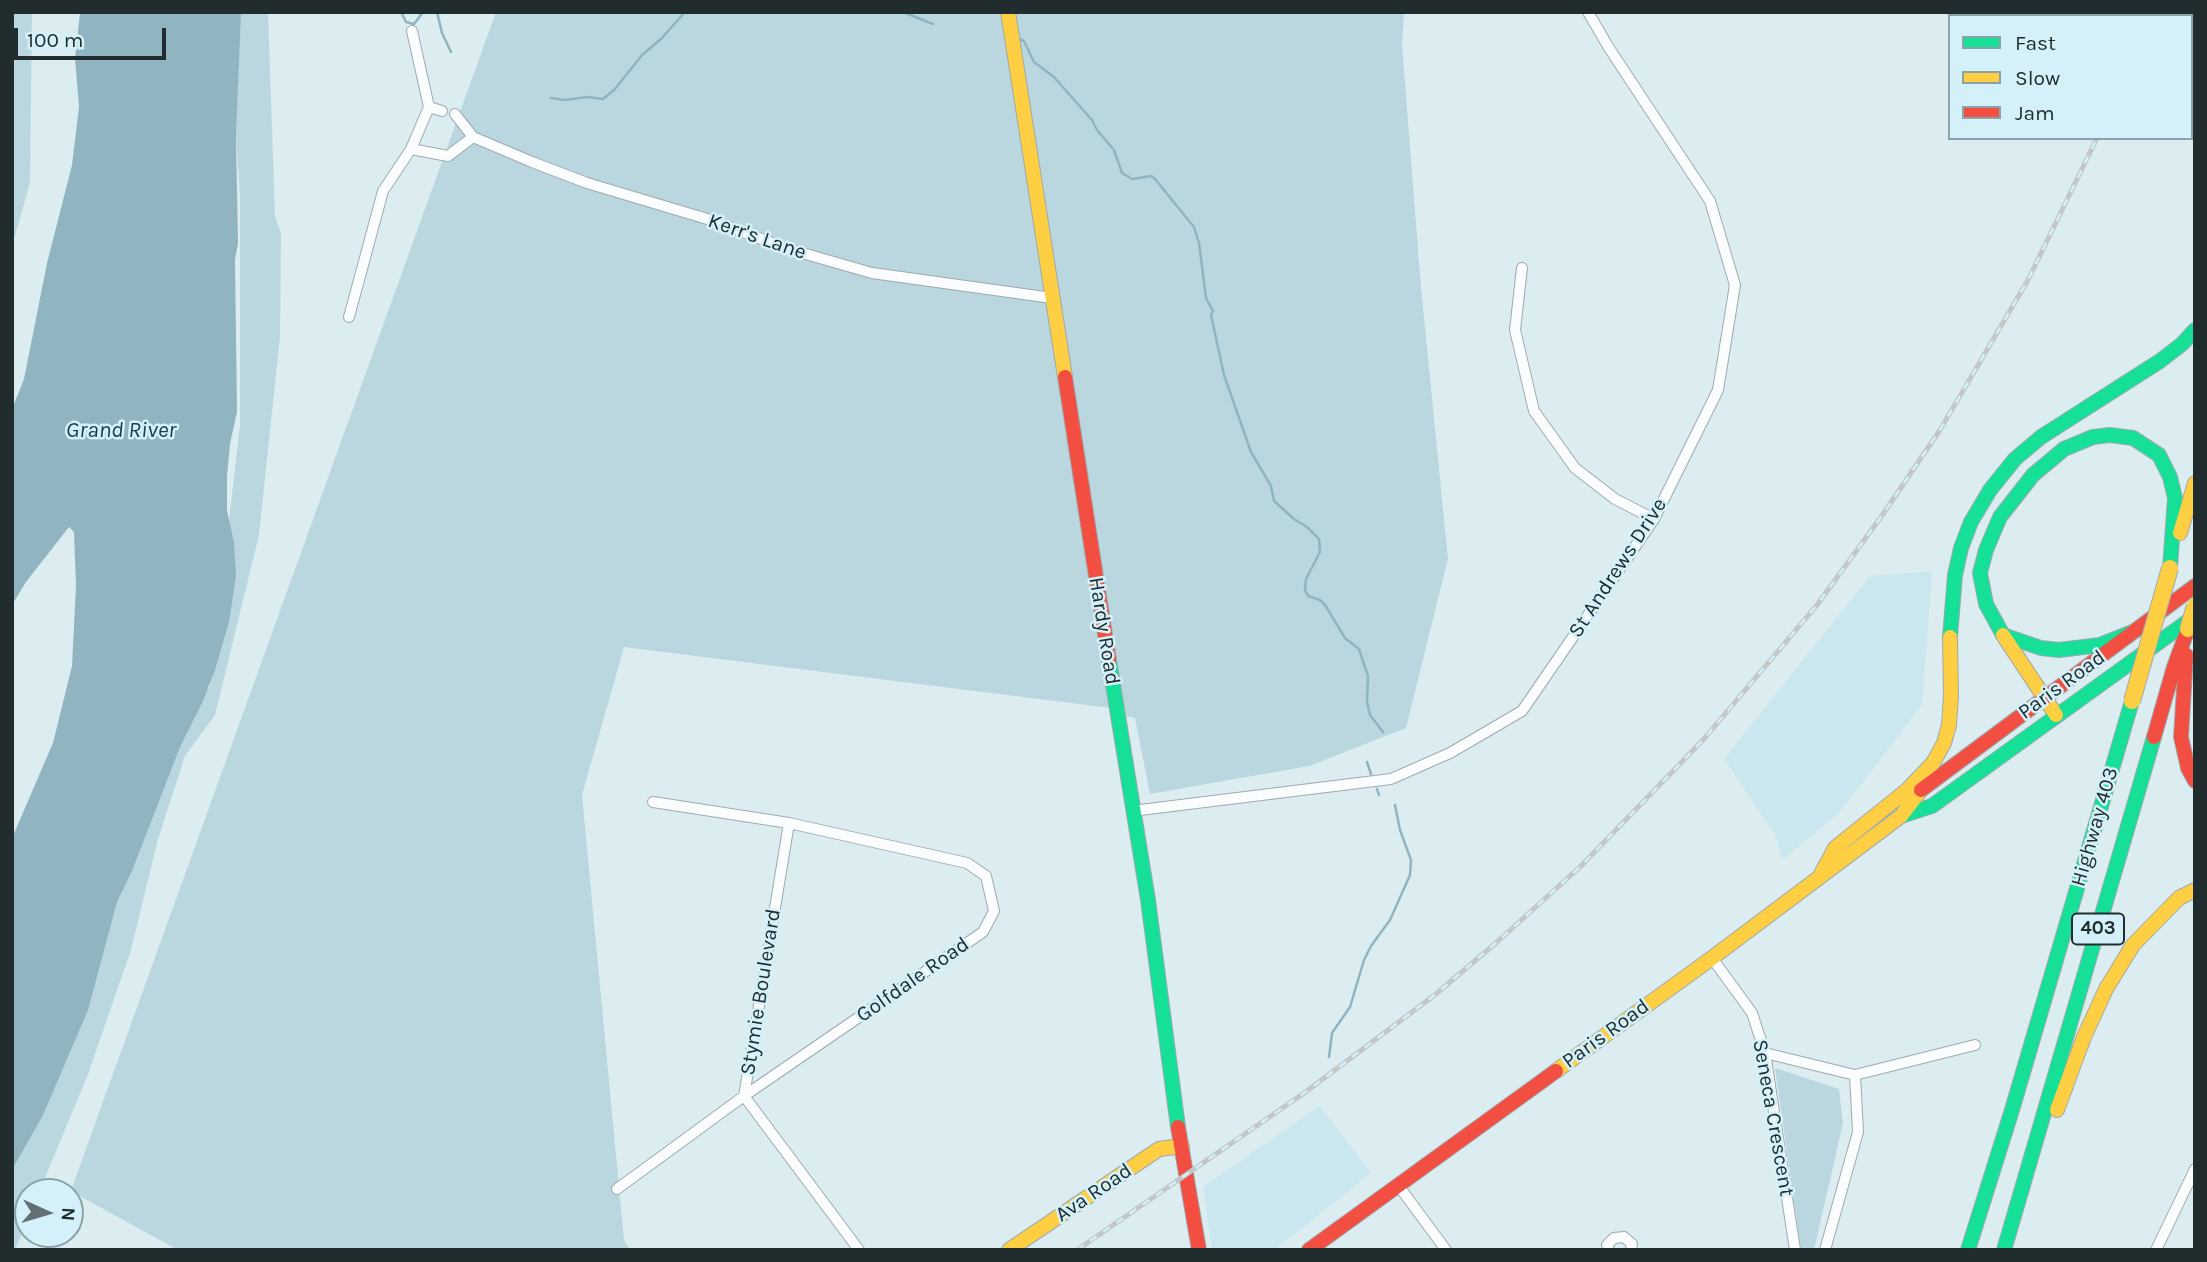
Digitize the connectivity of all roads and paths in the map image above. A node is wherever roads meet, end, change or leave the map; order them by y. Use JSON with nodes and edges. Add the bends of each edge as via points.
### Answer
{"nodes":[{"id":1,"x":1008,"y":12,"type":"edge"},
{"id":2,"x":1588,"y":12,"type":"edge"},
{"id":3,"x":412,"y":30,"type":"dead end"},
{"id":4,"x":429,"y":107,"type":"junction"},
{"id":5,"x":442,"y":111,"type":"dead end"},
{"id":6,"x":455,"y":114,"type":"dead end"},
{"id":7,"x":473,"y":137,"type":"junction"},
{"id":8,"x":411,"y":149,"type":"junction"},
{"id":9,"x":1522,"y":268,"type":"dead end"},
{"id":10,"x":1052,"y":298,"type":"junction"},
{"id":11,"x":349,"y":317,"type":"dead end"},
{"id":12,"x":2195,"y":331,"type":"edge"},
{"id":13,"x":2195,"y":483,"type":"edge"},
{"id":14,"x":1654,"y":519,"type":"junction"},
{"id":15,"x":2170,"y":568,"type":"junction"},
{"id":16,"x":2195,"y":586,"type":"edge"},
{"id":17,"x":2195,"y":606,"type":"edge"},
{"id":18,"x":2191,"y":623,"type":"edge"},
{"id":19,"x":2135,"y":631,"type":"junction"},
{"id":20,"x":2003,"y":635,"type":"junction"},
{"id":21,"x":2180,"y":664,"type":"junction"},
{"id":22,"x":2044,"y":699,"type":"junction"},
{"id":23,"x":2056,"y":715,"type":"junction"},
{"id":24,"x":2195,"y":781,"type":"edge"},
{"id":25,"x":653,"y":802,"type":"dead end"},
{"id":26,"x":1132,"y":811,"type":"junction"},
{"id":27,"x":1901,"y":816,"type":"junction"},
{"id":28,"x":789,"y":823,"type":"junction"},
{"id":29,"x":1821,"y":874,"type":"junction"},
{"id":30,"x":2195,"y":890,"type":"edge"},
{"id":31,"x":1712,"y":958,"type":"junction"},
{"id":32,"x":1975,"y":1045,"type":"dead end"},
{"id":33,"x":1765,"y":1053,"type":"junction"},
{"id":34,"x":1855,"y":1075,"type":"junction"},
{"id":35,"x":744,"y":1096,"type":"junction"},
{"id":36,"x":1182,"y":1146,"type":"junction"},
{"id":37,"x":2195,"y":1169,"type":"edge"},
{"id":38,"x":1398,"y":1185,"type":"junction"},
{"id":39,"x":617,"y":1189,"type":"dead end"},
{"id":40,"x":2021,"y":1191,"type":"junction"},
{"id":41,"x":859,"y":1250,"type":"edge"},
{"id":42,"x":1009,"y":1250,"type":"edge"},
{"id":43,"x":1199,"y":1250,"type":"edge"},
{"id":44,"x":1309,"y":1250,"type":"edge"},
{"id":45,"x":1446,"y":1250,"type":"edge"},
{"id":46,"x":1609,"y":1250,"type":"edge"},
{"id":47,"x":1631,"y":1250,"type":"edge"},
{"id":48,"x":1795,"y":1250,"type":"edge"},
{"id":49,"x":1825,"y":1250,"type":"edge"},
{"id":50,"x":1968,"y":1250,"type":"edge"},
{"id":51,"x":2004,"y":1250,"type":"edge"},
{"id":52,"x":2156,"y":1250,"type":"edge"}],
"edges":[{"from":1,"to":10,"type":"main road","name":"Hardy Road"},
{"from":2,"to":14,"type":"street","name":"St Andrews Drive","via":[[1710,201],[1735,285],[1718,390]]},
{"from":3,"to":4,"type":"street"},
{"from":4,"to":5,"type":"street"},
{"from":4,"to":8,"type":"street"},
{"from":6,"to":7,"type":"street","name":"Kerr's Lane"},
{"from":7,"to":8,"type":"street","via":[[448,156]]},
{"from":7,"to":10,"type":"street","name":"Kerr's Lane","via":[[587,183],[714,221],[785,248],[872,272]]},
{"from":8,"to":11,"type":"street","via":[[383,191]]},
{"from":9,"to":14,"type":"street","via":[[1516,330],[1534,411],[1575,468],[1615,499]]},
{"from":10,"to":26,"type":"main road","name":"Hardy Road"},
{"from":12,"to":29,"type":"main road","via":[[2160,361],[2041,437],[1990,490],[1971,522],[1955,575],[1951,696],[1944,743],[1933,763],[1906,791],[1835,848]]},
{"from":13,"to":15,"type":"main road","name":"Highway 403","number":"403"},
{"from":14,"to":26,"type":"street","name":"St Andrews Drive","via":[[1522,711],[1450,753],[1391,779]]},
{"from":15,"to":20,"type":"main road","via":[[2175,498],[2159,455],[2133,438],[2110,435],[2083,440],[2064,449],[2033,475],[2010,502],[1991,536],[1980,573],[1986,604]]},
{"from":15,"to":50,"type":"main road","name":"Highway 403","number":"403","bridge":true},
{"from":16,"to":19,"type":"main road","name":"Paris Road"},
{"from":17,"to":18,"type":"main road","number":"403","bridge":true},
{"from":18,"to":21,"type":"main road","number":"403"},
{"from":18,"to":23,"type":"main road","name":"Paris Road"},
{"from":19,"to":20,"type":"main road","via":[[2100,645],[2059,650]]},
{"from":19,"to":22,"type":"main road","name":"Paris Road"},
{"from":20,"to":22,"type":"main road"},
{"from":21,"to":24,"type":"main road","via":[[2181,737]]},
{"from":21,"to":40,"type":"main road","name":"Highway 403","number":"403"},
{"from":22,"to":23,"type":"main road"},
{"from":22,"to":27,"type":"main road","name":"Paris Road","via":[[1922,789]]},
{"from":23,"to":27,"type":"main road","name":"Paris Road","via":[[1932,806]]},
{"from":25,"to":28,"type":"street","name":"Golfdale Road"},
{"from":26,"to":36,"type":"main road","name":"Hardy Road"},
{"from":27,"to":29,"type":"main road","name":"Paris Road"},
{"from":28,"to":35,"type":"street","name":"Stymie Boulevard"},
{"from":28,"to":35,"type":"street","name":"Golfdale Road","via":[[967,863],[986,876],[994,911],[984,932]]},
{"from":29,"to":31,"type":"main road","name":"Paris Road"},
{"from":30,"to":40,"type":"main road","via":[[2179,898],[2133,945],[2106,989],[2038,1161]]},
{"from":31,"to":33,"type":"street","name":"Seneca Crescent","via":[[1752,1013]]},
{"from":31,"to":38,"type":"main road","name":"Paris Road"},
{"from":32,"to":34,"type":"street"},
{"from":33,"to":34,"type":"street"},
{"from":33,"to":48,"type":"street","name":"Seneca Crescent"},
{"from":34,"to":49,"type":"street","via":[[1858,1132]]},
{"from":35,"to":39,"type":"street","name":"Golfdale Road"},
{"from":35,"to":41,"type":"street","name":"Stymie Boulevard"},
{"from":36,"to":42,"type":"main road","name":"Ava Road","via":[[1159,1149]]},
{"from":36,"to":43,"type":"main road","name":"Hardy Road"},
{"from":37,"to":52,"type":"street"},
{"from":38,"to":44,"type":"main road","name":"Paris Road"},
{"from":38,"to":45,"type":"street"},
{"from":40,"to":51,"type":"main road","name":"Highway 403","number":"403"},
{"from":46,"to":47,"type":"street","via":[[1607,1245],[1614,1238],[1624,1237],[1632,1244]]}]}
